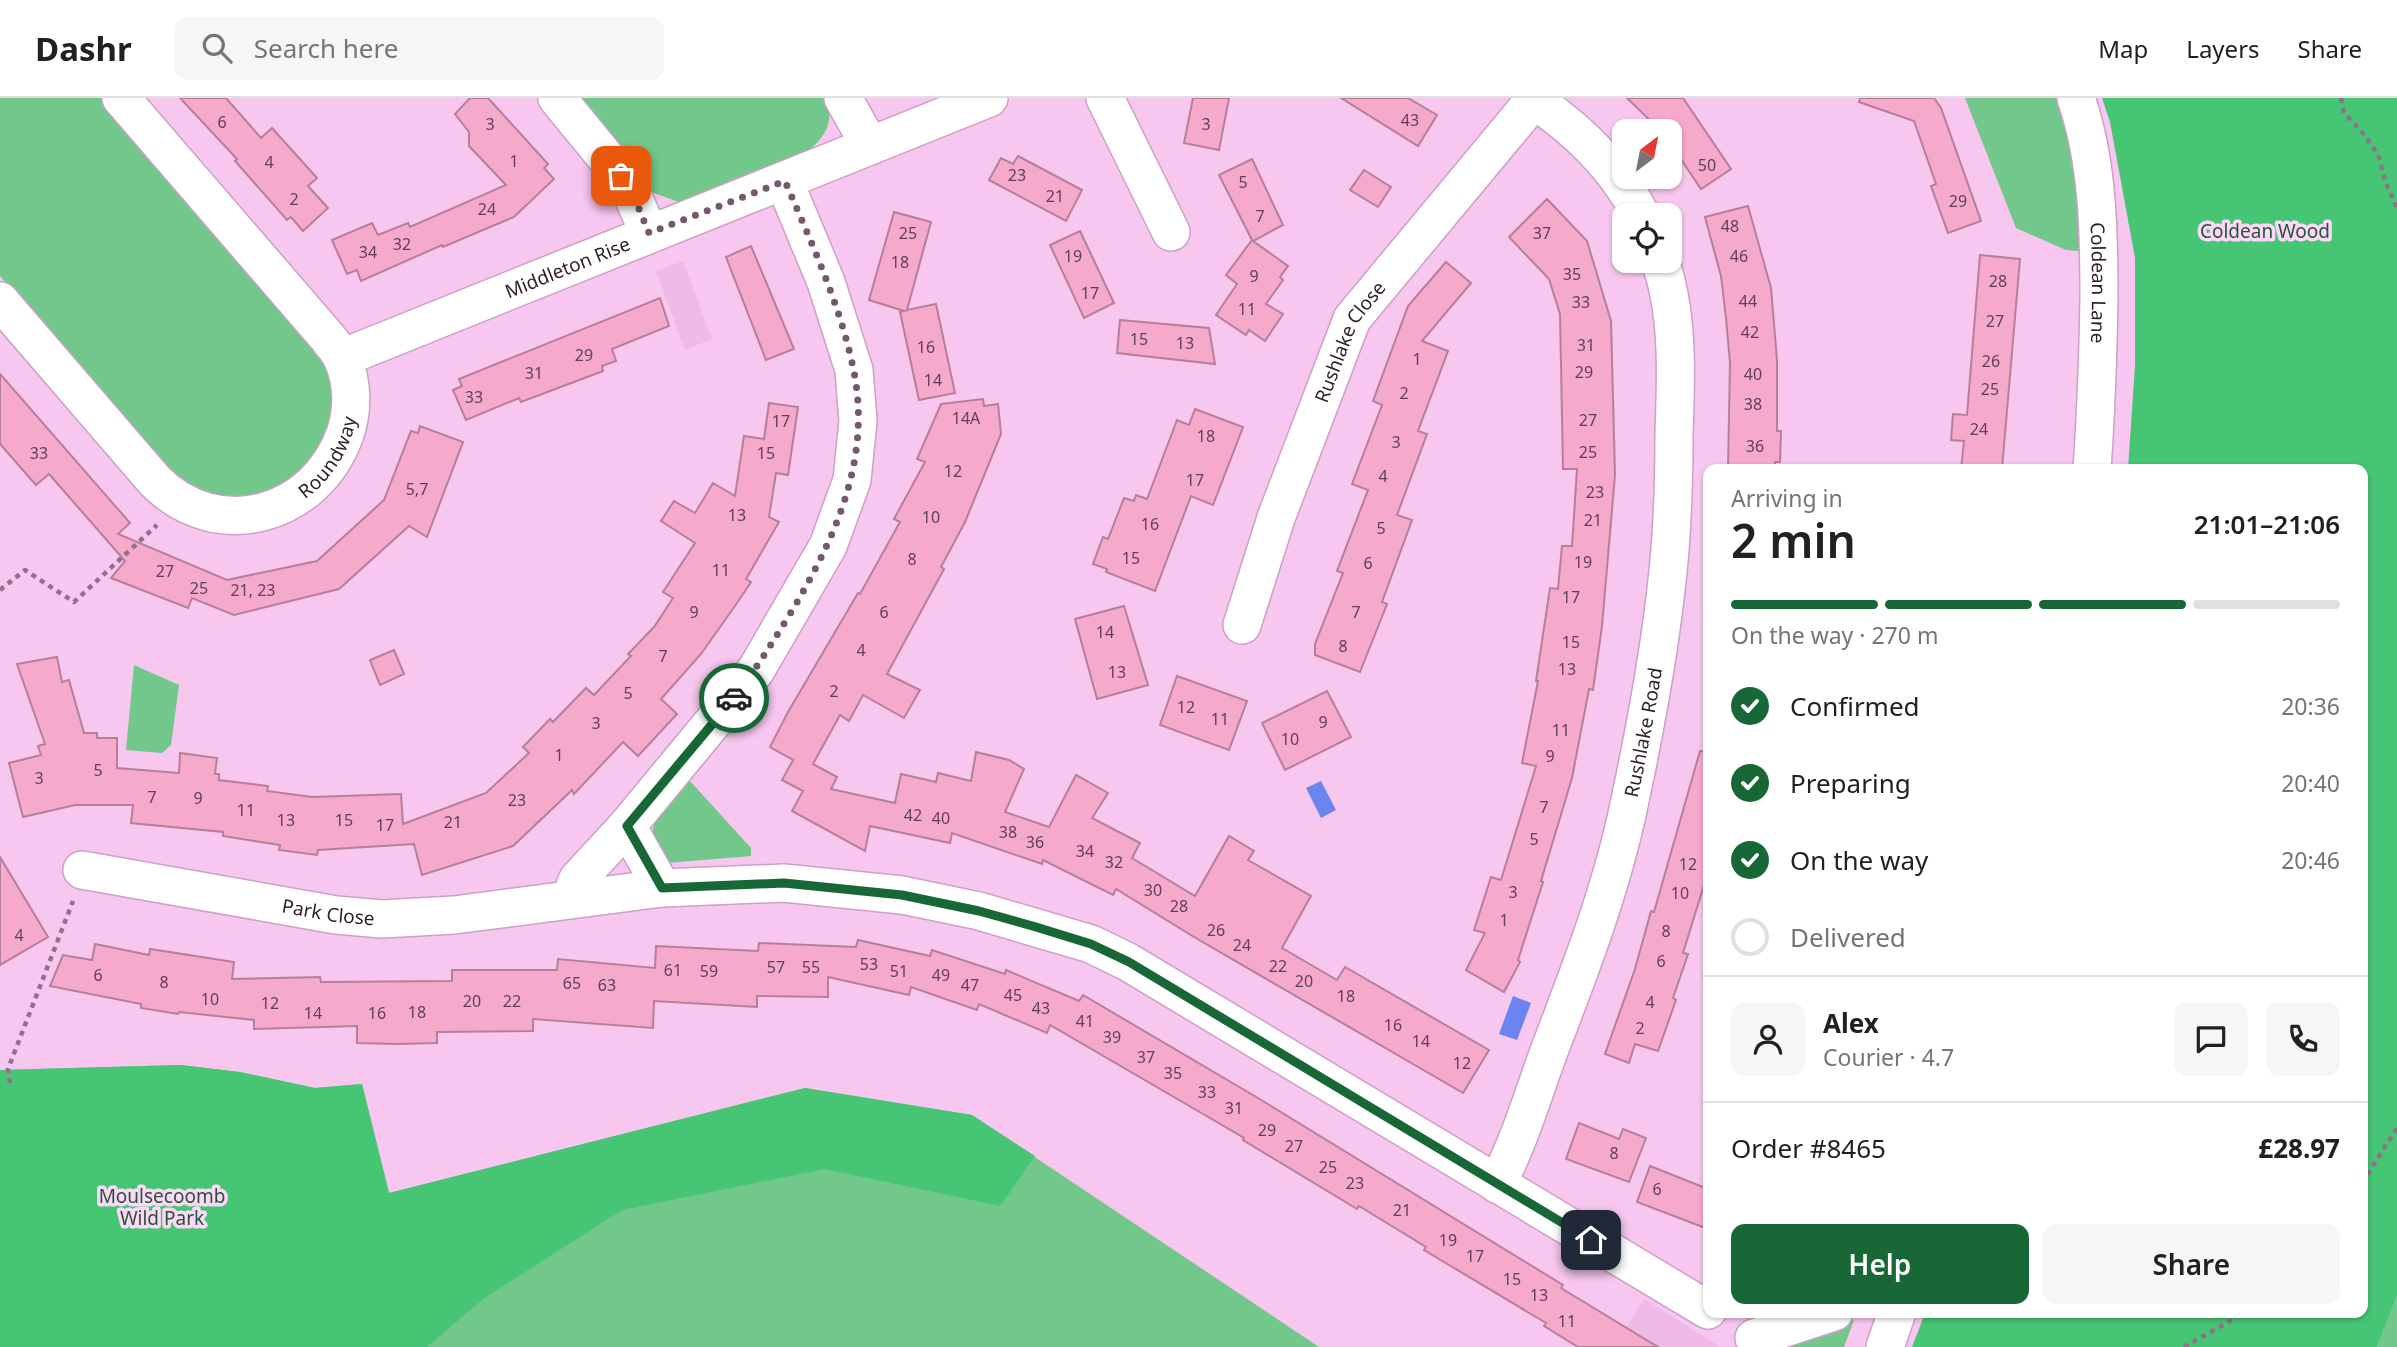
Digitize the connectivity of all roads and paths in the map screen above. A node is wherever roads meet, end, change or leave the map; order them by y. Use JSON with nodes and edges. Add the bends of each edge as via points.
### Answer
{"nodes":[{"id":1,"x":121,"y":98,"type":"edge"},
{"id":2,"x":557,"y":98,"type":"edge"},
{"id":3,"x":843,"y":98,"type":"edge"},
{"id":4,"x":989,"y":98,"type":"edge"},
{"id":5,"x":1105,"y":98,"type":"edge"},
{"id":6,"x":2076,"y":98,"type":"edge"},
{"id":7,"x":2341,"y":98,"type":"edge"},
{"id":8,"x":1532,"y":99,"type":"edge"},
{"id":9,"x":870,"y":146,"type":"junction"},
{"id":10,"x":785,"y":181,"type":"junction"},
{"id":11,"x":1635,"y":203,"type":"edge"},
{"id":12,"x":2397,"y":208,"type":"edge"},
{"id":13,"x":1171,"y":232,"type":"dead end"},
{"id":14,"x":649,"y":233,"type":"junction"},
{"id":15,"x":1663,"y":273,"type":"edge"},
{"id":16,"x":0,"y":301,"type":"edge"},
{"id":17,"x":342,"y":358,"type":"junction"},
{"id":18,"x":2092,"y":464,"type":"edge"},
{"id":19,"x":177,"y":500,"type":"junction"},
{"id":20,"x":0,"y":590,"type":"edge"},
{"id":21,"x":1242,"y":625,"type":"dead end"},
{"id":22,"x":627,"y":826,"type":"junction"},
{"id":23,"x":82,"y":870,"type":"joint"},
{"id":24,"x":662,"y":888,"type":"junction"},
{"id":25,"x":576,"y":898,"type":"junction"},
{"id":26,"x":10,"y":1083,"type":"dead end"},
{"id":27,"x":2397,"y":1128,"type":"edge"},
{"id":28,"x":2368,"y":1174,"type":"edge"},
{"id":29,"x":1497,"y":1184,"type":"junction"},
{"id":30,"x":1703,"y":1307,"type":"edge"},
{"id":31,"x":1720,"y":1318,"type":"edge"},
{"id":32,"x":1818,"y":1318,"type":"edge"},
{"id":33,"x":1895,"y":1318,"type":"edge"},
{"id":34,"x":2235,"y":1318,"type":"edge"},
{"id":35,"x":1756,"y":1342,"type":"edge"},
{"id":36,"x":1885,"y":1347,"type":"edge"},
{"id":37,"x":2184,"y":1347,"type":"edge"}],
"edges":[{"from":1,"to":17,"type":"street","name":"Roundway"},
{"from":2,"to":14,"type":"street","via":[[621,176]]},
{"from":3,"to":9,"type":"street"},
{"from":4,"to":9,"type":"street","name":"Middleton Rise"},
{"from":5,"to":13,"type":"street"},
{"from":6,"to":18,"type":"street","name":"Coldean Lane","via":[[2098,215]]},
{"from":7,"to":12,"type":"path","via":[[2344,113],[2378,154]]},
{"from":8,"to":11,"type":"street","via":[[1562,119],[1600,155]]},
{"from":8,"to":21,"type":"street","name":"Rushlake Close","via":[[1352,319],[1276,518]]},
{"from":9,"to":10,"type":"street","name":"Middleton Rise"},
{"from":10,"to":14,"type":"street","name":"Middleton Rise"},
{"from":10,"to":22,"type":"street","via":[[826,282],[854,370],[858,421],[852,480],[828,547],[761,662]]},
{"from":14,"to":17,"type":"street","name":"Middleton Rise"},
{"from":15,"to":29,"type":"street","name":"Rushlake Road","via":[[1673,335],[1674,460],[1670,548],[1646,718],[1629,806],[1605,892]]},
{"from":16,"to":19,"type":"street","name":"Roundway","via":[[155,481]]},
{"from":17,"to":19,"type":"street","name":"Roundway","via":[[351,394],[347,428],[327,471],[312,487],[272,510],[247,515],[204,513]]},
{"from":19,"to":20,"type":"path","via":[[166,517],[74,602],[25,570]]},
{"from":22,"to":24,"type":"street"},
{"from":22,"to":25,"type":"street","via":[[578,878]]},
{"from":23,"to":25,"type":"street","name":"Park Close","via":[[382,919],[454,915]]},
{"from":23,"to":26,"type":"path","via":[[70,914],[8,1069]]},
{"from":24,"to":25,"type":"street","name":"Park Close"},
{"from":24,"to":29,"type":"street","name":"Park Close","via":[[784,883],[902,895],[979,911],[1091,944]]},
{"from":27,"to":28,"type":"path"},
{"from":29,"to":30,"type":"street","name":"Park Close"},
{"from":31,"to":35,"type":"street","name":"Park Close"},
{"from":32,"to":35,"type":"street"},
{"from":33,"to":36,"type":"street"},
{"from":34,"to":37,"type":"path"}]}
